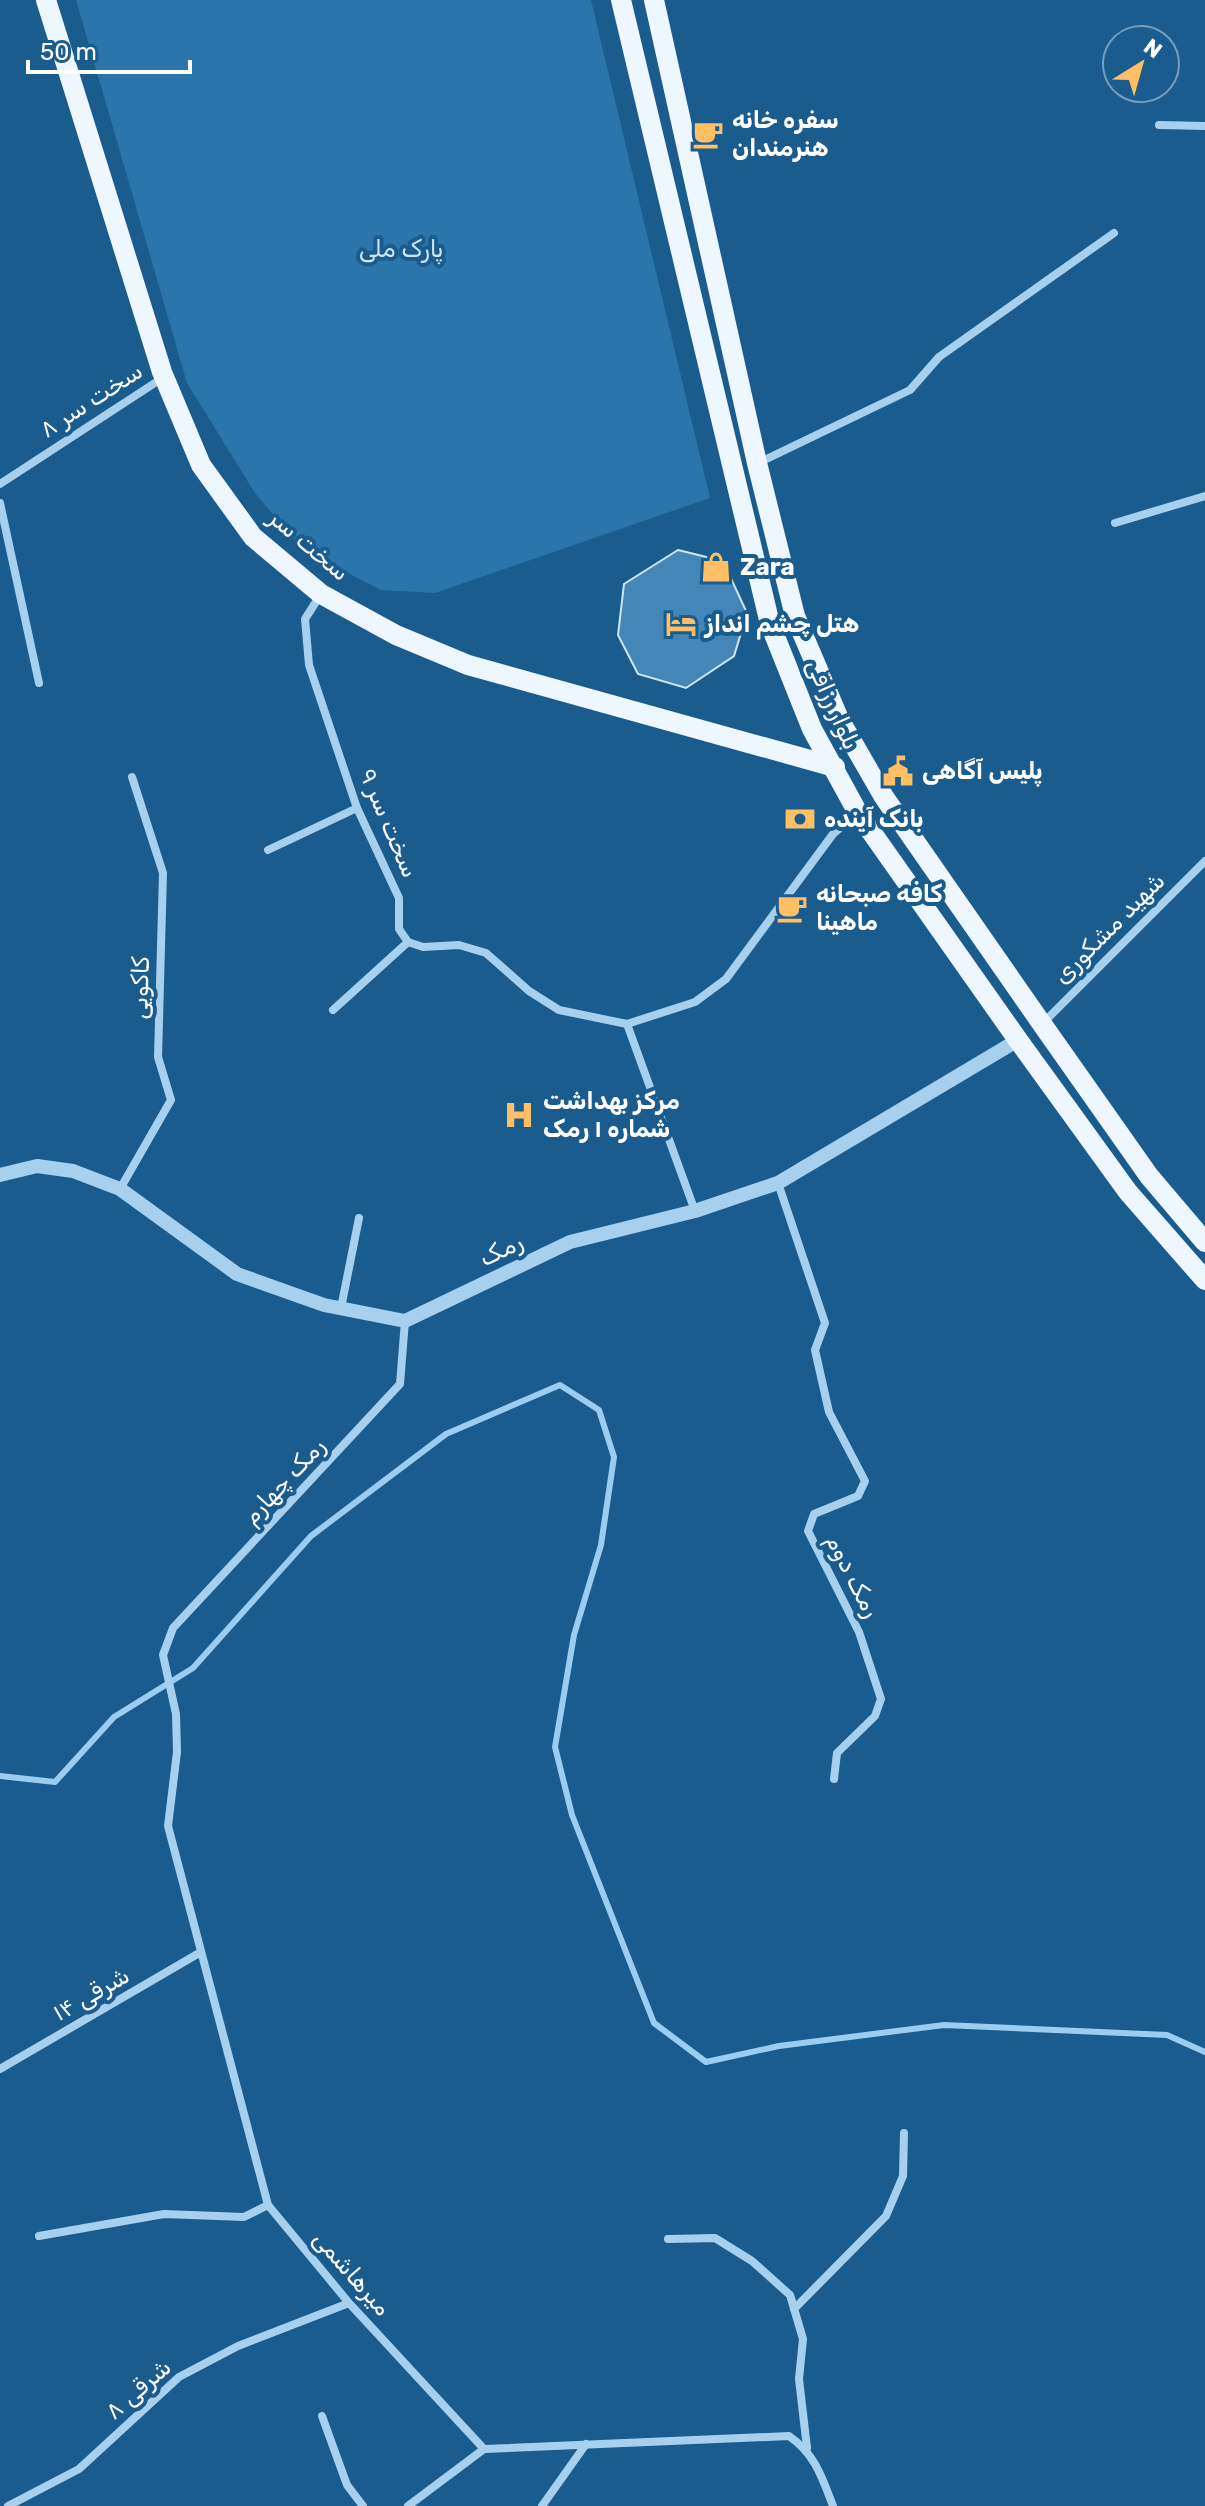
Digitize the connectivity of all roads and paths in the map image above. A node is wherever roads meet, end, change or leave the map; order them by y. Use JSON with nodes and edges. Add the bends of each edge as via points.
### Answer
{"nodes":[{"id":1,"x":46,"y":0,"type":"edge"},
{"id":2,"x":621,"y":0,"type":"edge"},
{"id":3,"x":654,"y":0,"type":"edge"},
{"id":4,"x":1159,"y":125,"type":"dead end"},
{"id":5,"x":1205,"y":126,"type":"edge"},
{"id":6,"x":1114,"y":233,"type":"dead end"},
{"id":7,"x":164,"y":377,"type":"junction"},
{"id":8,"x":757,"y":463,"type":"junction"},
{"id":9,"x":0,"y":484,"type":"edge"},
{"id":10,"x":1205,"y":496,"type":"edge"},
{"id":11,"x":0,"y":503,"type":"edge"},
{"id":12,"x":1115,"y":523,"type":"dead end"},
{"id":13,"x":321,"y":594,"type":"junction"},
{"id":14,"x":39,"y":683,"type":"dead end"},
{"id":15,"x":855,"y":748,"type":"junction"},
{"id":16,"x":830,"y":765,"type":"junction"},
{"id":17,"x":132,"y":777,"type":"dead end"},
{"id":18,"x":884,"y":797,"type":"junction"},
{"id":19,"x":357,"y":808,"type":"junction"},
{"id":20,"x":858,"y":813,"type":"junction"},
{"id":21,"x":268,"y":850,"type":"dead end"},
{"id":22,"x":1205,"y":861,"type":"edge"},
{"id":23,"x":408,"y":942,"type":"junction"},
{"id":24,"x":333,"y":1010,"type":"dead end"},
{"id":25,"x":627,"y":1024,"type":"junction"},
{"id":26,"x":1042,"y":1024,"type":"junction"},
{"id":27,"x":1018,"y":1040,"type":"junction"},
{"id":28,"x":0,"y":1175,"type":"edge"},
{"id":29,"x":778,"y":1183,"type":"junction"},
{"id":30,"x":120,"y":1189,"type":"junction"},
{"id":31,"x":695,"y":1211,"type":"junction"},
{"id":32,"x":359,"y":1218,"type":"dead end"},
{"id":33,"x":1205,"y":1242,"type":"edge"},
{"id":34,"x":1205,"y":1280,"type":"edge"},
{"id":35,"x":341,"y":1308,"type":"junction"},
{"id":36,"x":405,"y":1321,"type":"junction"},
{"id":37,"x":163,"y":1655,"type":"joint"},
{"id":38,"x":834,"y":1779,"type":"dead end"},
{"id":39,"x":201,"y":1952,"type":"junction"},
{"id":40,"x":0,"y":2069,"type":"edge"},
{"id":41,"x":904,"y":2133,"type":"dead end"},
{"id":42,"x":268,"y":2205,"type":"junction"},
{"id":43,"x":39,"y":2236,"type":"dead end"},
{"id":44,"x":668,"y":2239,"type":"dead end"},
{"id":45,"x":349,"y":2303,"type":"junction"},
{"id":46,"x":794,"y":2309,"type":"junction"},
{"id":47,"x":322,"y":2416,"type":"dead end"},
{"id":48,"x":586,"y":2444,"type":"junction"},
{"id":49,"x":807,"y":2448,"type":"junction"},
{"id":50,"x":484,"y":2449,"type":"junction"},
{"id":51,"x":8,"y":2506,"type":"edge"},
{"id":52,"x":363,"y":2506,"type":"edge"},
{"id":53,"x":408,"y":2506,"type":"edge"},
{"id":54,"x":542,"y":2506,"type":"edge"},
{"id":55,"x":833,"y":2506,"type":"edge"}],
"edges":[{"from":1,"to":7,"type":"main road","name":"سخت سر"},
{"from":2,"to":16,"type":"main road","name":"بلوار رزاقی","via":[[770,624]]},
{"from":3,"to":8,"type":"main road","name":"بلوار رزاقی"},
{"from":4,"to":5,"type":"street"},
{"from":6,"to":8,"type":"street","via":[[939,357],[910,390]]},
{"from":7,"to":9,"type":"street","name":"سخت سر ۸"},
{"from":7,"to":13,"type":"main road","name":"سخت سر","via":[[201,465],[253,537]]},
{"from":8,"to":15,"type":"main road","name":"بلوار رزاقی","via":[[795,616]]},
{"from":10,"to":12,"type":"street"},
{"from":11,"to":14,"type":"street"},
{"from":13,"to":16,"type":"main road","name":"سخت سر","via":[[396,635],[468,665]]},
{"from":13,"to":19,"type":"street","name":"سخت سر ۹","via":[[305,619],[309,665]]},
{"from":15,"to":16,"type":"main road","via":[[849,766]]},
{"from":15,"to":18,"type":"main road","name":"بلوار رزاقی"},
{"from":16,"to":20,"type":"main road","name":"بلوار رزاقی"},
{"from":17,"to":30,"type":"street","name":"کاکویی","via":[[163,873],[158,1057],[171,1100]]},
{"from":18,"to":20,"type":"main road","via":[[870,792],[863,796]]},
{"from":18,"to":26,"type":"main road","name":"بلوار رزاقی"},
{"from":19,"to":21,"type":"street"},
{"from":19,"to":23,"type":"street","name":"سخت سر ۹","via":[[399,898],[399,929]]},
{"from":20,"to":25,"type":"street","via":[[833,834],[726,979],[695,1002]]},
{"from":20,"to":27,"type":"main road","name":"بلوار رزاقی"},
{"from":22,"to":26,"type":"street","name":"شهید مشکوری"},
{"from":23,"to":24,"type":"street"},
{"from":23,"to":25,"type":"street","via":[[423,947],[459,945],[486,953],[559,1010]]},
{"from":25,"to":31,"type":"street"},
{"from":26,"to":27,"type":"main road"},
{"from":26,"to":33,"type":"main road","name":"بلوار رزاقی","via":[[1149,1176]]},
{"from":27,"to":29,"type":"street","name":"رمک"},
{"from":27,"to":34,"type":"main road","name":"بلوار رزاقی","via":[[1128,1192]]},
{"from":28,"to":30,"type":"street","via":[[37,1166],[73,1171]]},
{"from":29,"to":31,"type":"street","name":"رمک"},
{"from":29,"to":38,"type":"street","name":"رمک دوم","via":[[825,1323],[815,1350],[829,1412],[865,1481],[858,1496],[814,1514],[808,1531],[859,1632],[881,1699],[875,1716],[837,1753]]},
{"from":30,"to":35,"type":"street","via":[[237,1274]]},
{"from":31,"to":36,"type":"street","name":"رمک","via":[[570,1242]]},
{"from":32,"to":35,"type":"street"},
{"from":35,"to":36,"type":"street"},
{"from":36,"to":37,"type":"street","name":"رمک چهارم","via":[[400,1384],[173,1628]]},
{"from":37,"to":39,"type":"street","name":"میرهاشمی","via":[[176,1714],[168,1826]]},
{"from":39,"to":40,"type":"street","name":"شرقی ۱۴"},
{"from":39,"to":42,"type":"street","name":"میرهاشمی"},
{"from":41,"to":46,"type":"street","via":[[903,2176],[886,2216]]},
{"from":42,"to":43,"type":"street","via":[[244,2217],[164,2214]]},
{"from":42,"to":45,"type":"street","name":"میرهاشمی"},
{"from":44,"to":46,"type":"street","via":[[715,2238],[752,2261],[790,2295]]},
{"from":45,"to":50,"type":"street","name":"میرهاشمی"},
{"from":45,"to":51,"type":"street","name":"شرقی ۸","via":[[238,2346],[179,2377],[79,2469]]},
{"from":46,"to":49,"type":"street","via":[[803,2339],[799,2379]]},
{"from":47,"to":52,"type":"street","via":[[347,2485]]},
{"from":48,"to":49,"type":"street","via":[[789,2436]]},
{"from":48,"to":50,"type":"street"},
{"from":48,"to":54,"type":"street"},
{"from":49,"to":55,"type":"street"},
{"from":50,"to":53,"type":"street"}]}
